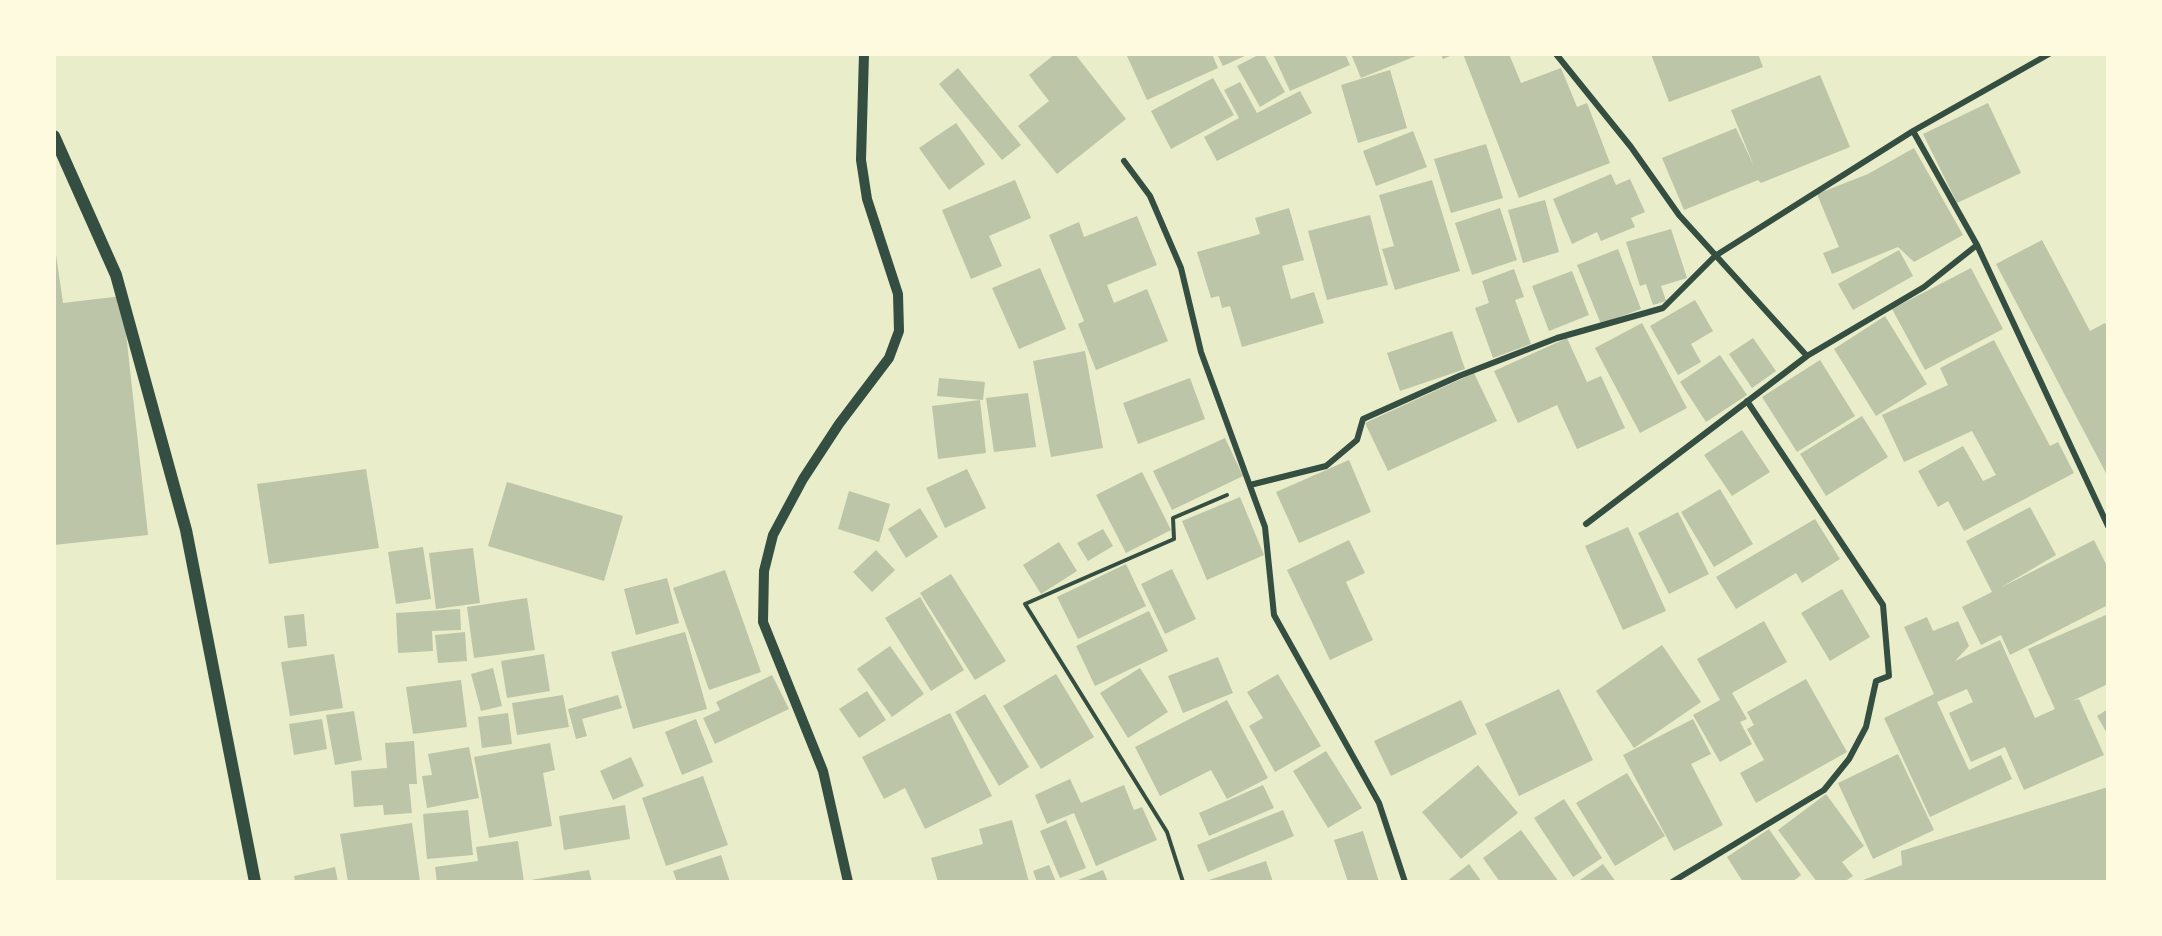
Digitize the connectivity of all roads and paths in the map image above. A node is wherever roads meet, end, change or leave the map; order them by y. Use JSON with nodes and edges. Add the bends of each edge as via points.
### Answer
{"nodes":[{"id":1,"x":864,"y":54,"type":"edge"},
{"id":2,"x":1556,"y":54,"type":"edge"},
{"id":3,"x":2049,"y":54,"type":"edge"},
{"id":4,"x":1913,"y":131,"type":"junction"},
{"id":5,"x":54,"y":136,"type":"edge"},
{"id":6,"x":1124,"y":161,"type":"dead end"},
{"id":7,"x":1977,"y":245,"type":"junction"},
{"id":8,"x":1715,"y":256,"type":"junction"},
{"id":9,"x":1808,"y":356,"type":"junction"},
{"id":10,"x":1747,"y":401,"type":"junction"},
{"id":11,"x":1250,"y":485,"type":"junction"},
{"id":12,"x":1586,"y":524,"type":"dead end"},
{"id":13,"x":2108,"y":526,"type":"edge"},
{"id":14,"x":255,"y":882,"type":"edge"},
{"id":15,"x":848,"y":882,"type":"edge"},
{"id":16,"x":1182,"y":882,"type":"edge"},
{"id":17,"x":1405,"y":882,"type":"edge"},
{"id":18,"x":1672,"y":882,"type":"edge"}],
"edges":[{"from":1,"to":15,"type":"street","via":[[861,160],[867,199],[898,294],[899,331],[889,358],[838,424],[773,535],[764,571],[763,622],[823,771]]},
{"from":2,"to":8,"type":"street","via":[[1631,147],[1678,215]]},
{"from":3,"to":4,"type":"street"},
{"from":4,"to":7,"type":"street"},
{"from":4,"to":8,"type":"street"},
{"from":5,"to":14,"type":"main road","via":[[116,275],[186,530]]},
{"from":6,"to":11,"type":"street","via":[[1150,196],[1181,268],[1201,352]]},
{"from":7,"to":9,"type":"street","via":[[1924,287]]},
{"from":7,"to":13,"type":"street"},
{"from":8,"to":9,"type":"street"},
{"from":8,"to":11,"type":"street","via":[[1663,308],[1557,338],[1459,376],[1364,419],[1357,440],[1326,466]]},
{"from":9,"to":10,"type":"street"},
{"from":10,"to":12,"type":"street"},
{"from":10,"to":18,"type":"street","via":[[1883,605],[1888,676],[1876,681],[1866,727],[1849,759],[1824,790]]},
{"from":11,"to":16,"type":"path","via":[[1173,518],[1174,539],[1025,604],[1167,832]]},
{"from":11,"to":17,"type":"street","via":[[1265,527],[1274,615],[1379,803]]}]}
